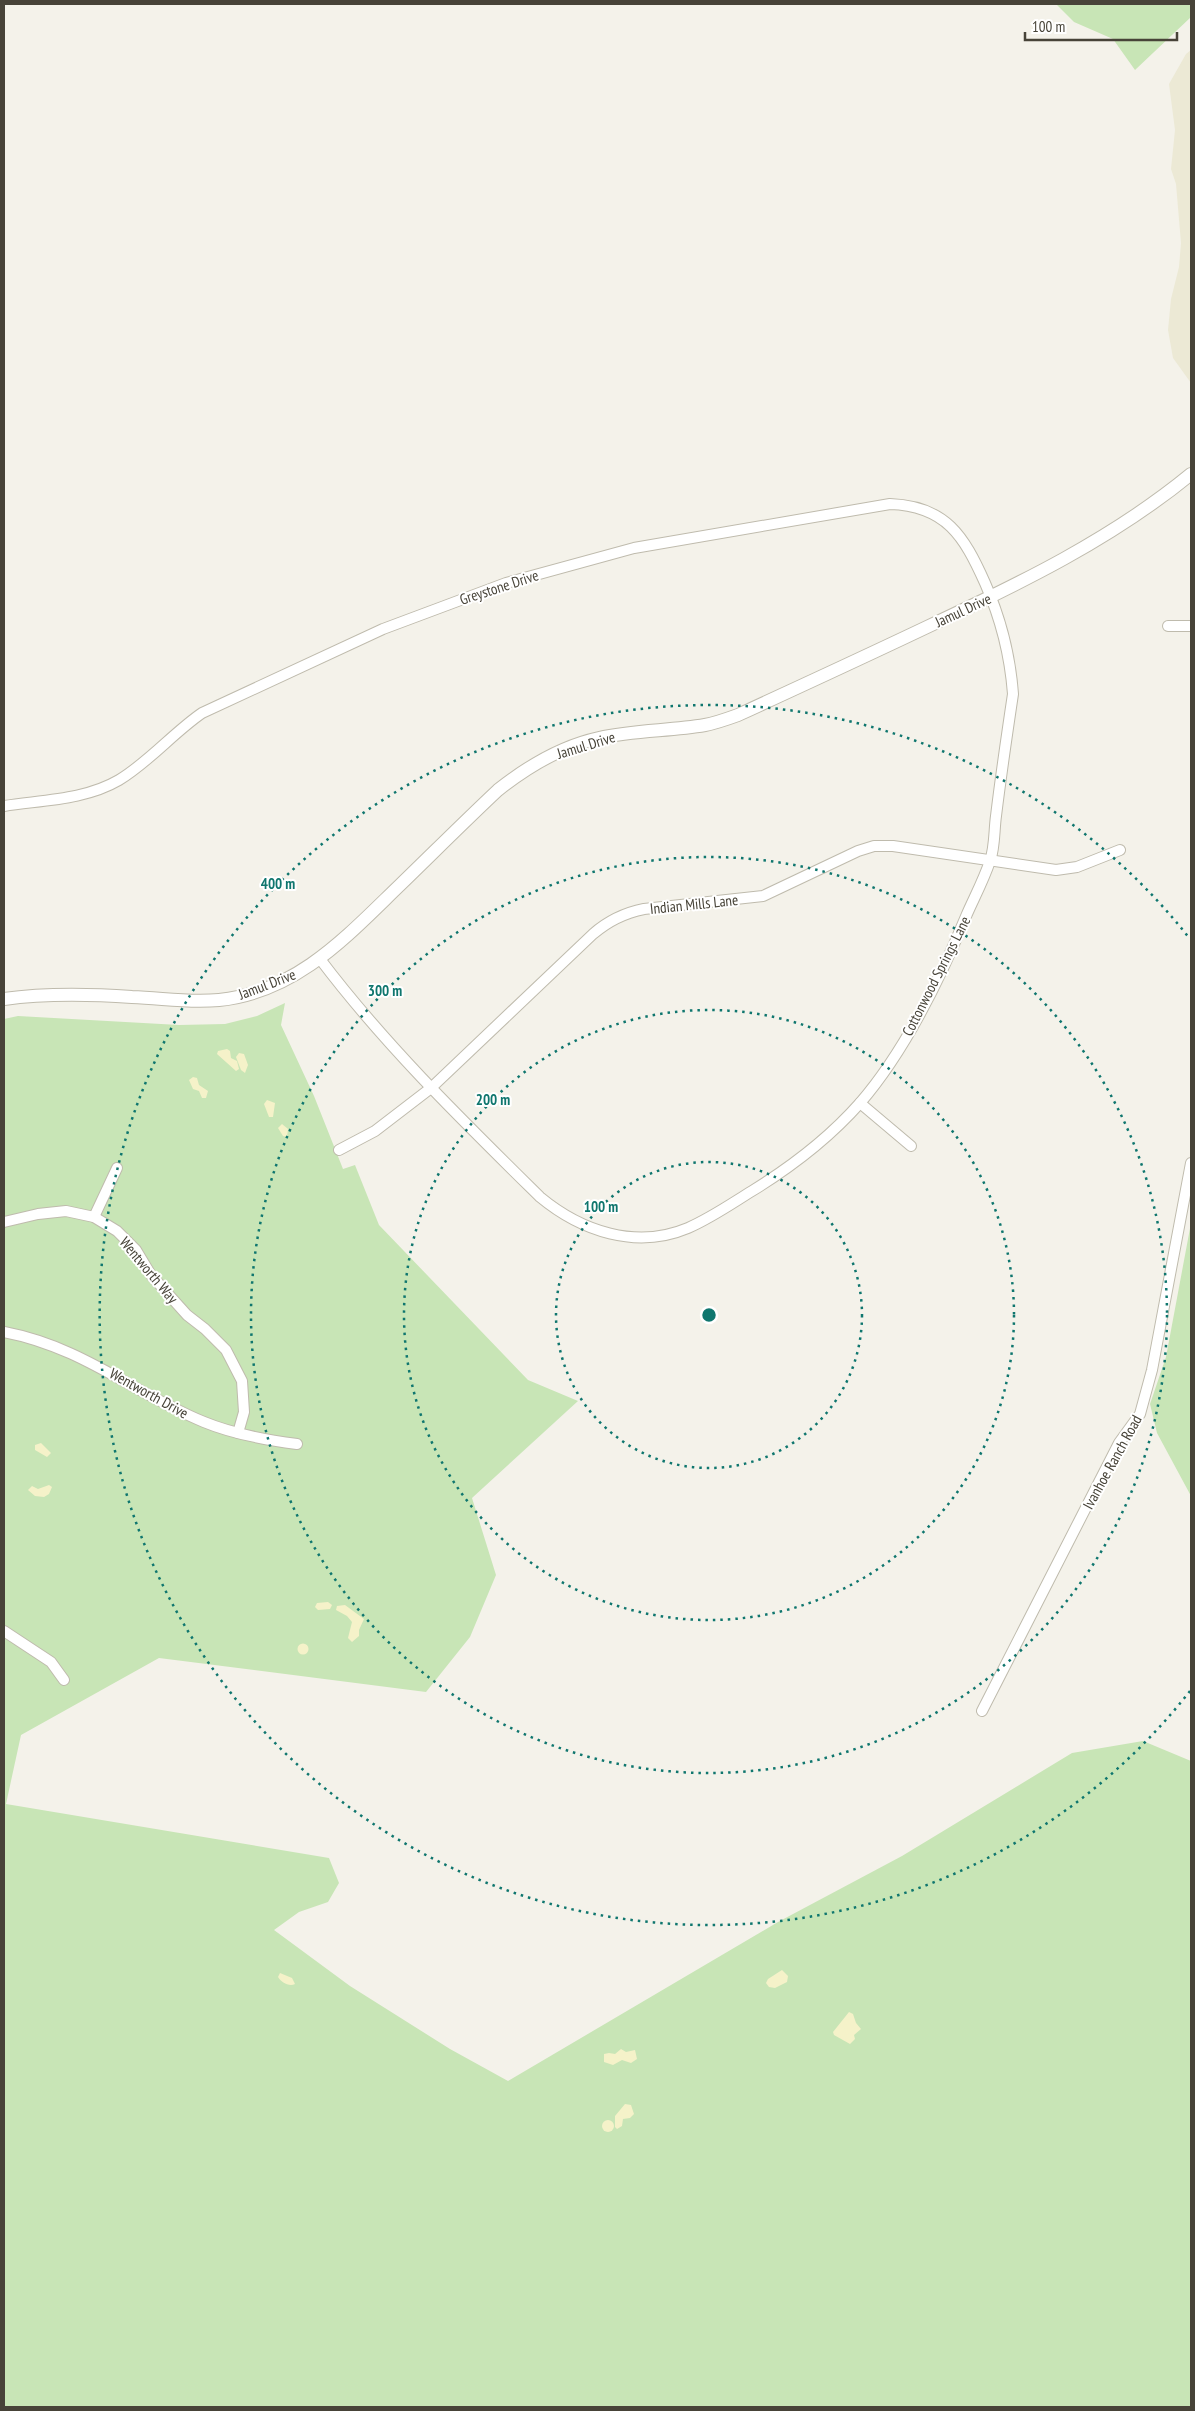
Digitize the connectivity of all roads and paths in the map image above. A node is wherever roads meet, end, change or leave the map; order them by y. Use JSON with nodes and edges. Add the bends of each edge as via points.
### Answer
{"nodes":[{"id":1,"x":1191,"y":474,"type":"edge"},
{"id":2,"x":992,"y":597,"type":"junction"},
{"id":3,"x":1168,"y":626,"type":"dead end"},
{"id":4,"x":1191,"y":626,"type":"edge"},
{"id":5,"x":4,"y":806,"type":"edge"},
{"id":6,"x":1120,"y":850,"type":"dead end"},
{"id":7,"x":991,"y":859,"type":"junction"},
{"id":8,"x":320,"y":959,"type":"junction"},
{"id":9,"x":4,"y":1000,"type":"edge"},
{"id":10,"x":431,"y":1088,"type":"junction"},
{"id":11,"x":860,"y":1103,"type":"junction"},
{"id":12,"x":911,"y":1146,"type":"dead end"},
{"id":13,"x":339,"y":1150,"type":"dead end"},
{"id":14,"x":1191,"y":1163,"type":"edge"},
{"id":15,"x":116,"y":1168,"type":"dead end"},
{"id":16,"x":94,"y":1217,"type":"junction"},
{"id":17,"x":4,"y":1222,"type":"edge"},
{"id":18,"x":4,"y":1332,"type":"edge"},
{"id":19,"x":238,"y":1433,"type":"junction"},
{"id":20,"x":297,"y":1444,"type":"dead end"},
{"id":21,"x":4,"y":1631,"type":"edge"},
{"id":22,"x":64,"y":1680,"type":"dead end"},
{"id":23,"x":982,"y":1711,"type":"dead end"}],
"edges":[{"from":1,"to":2,"type":"street","name":"Jamul Drive","via":[[1125,524]]},
{"from":2,"to":5,"type":"street","name":"Greystone Drive","via":[[971,552],[955,530],[929,512],[900,504],[634,548],[506,583],[358,640],[202,713],[131,772],[87,794]]},
{"from":2,"to":7,"type":"street","name":"Cottonwood Springs Lane","via":[[1004,630],[1013,694]]},
{"from":2,"to":8,"type":"street","name":"Jamul Drive","via":[[738,715],[707,725],[597,738],[544,759],[498,790]]},
{"from":3,"to":4,"type":"street"},
{"from":6,"to":7,"type":"street","name":"Indian Mills Lane","via":[[1077,867],[1056,870]]},
{"from":7,"to":10,"type":"street","name":"Indian Mills Lane","via":[[874,846],[763,896],[626,913],[593,934]]},
{"from":7,"to":11,"type":"street","name":"Cottonwood Springs Lane","via":[[925,1004]]},
{"from":8,"to":9,"type":"street","name":"Jamul Drive","via":[[275,984],[220,1000],[181,1002],[64,994]]},
{"from":8,"to":10,"type":"street","name":"Cottonwood Springs Lane","via":[[372,1024]]},
{"from":10,"to":11,"type":"street","name":"Cottonwood Springs Lane","via":[[554,1209],[593,1230],[634,1237],[674,1232],[707,1219],[810,1150]]},
{"from":10,"to":13,"type":"street","name":"Indian Mills Lane","via":[[376,1131]]},
{"from":11,"to":12,"type":"street"},
{"from":14,"to":23,"type":"street","name":"Ivanhoe Ranch Road","via":[[1152,1370],[1140,1414],[1119,1443]]},
{"from":15,"to":16,"type":"street"},
{"from":16,"to":17,"type":"street","name":"Wentworth Way","via":[[66,1212]]},
{"from":16,"to":19,"type":"street","name":"Wentworth Way","via":[[136,1250],[151,1275],[181,1309],[226,1350],[242,1381],[244,1412]]},
{"from":18,"to":19,"type":"street","name":"Wentworth Drive","via":[[65,1350],[166,1404],[206,1423]]},
{"from":19,"to":20,"type":"street","name":"Wentworth Drive"},
{"from":21,"to":22,"type":"street","via":[[51,1662]]}]}
